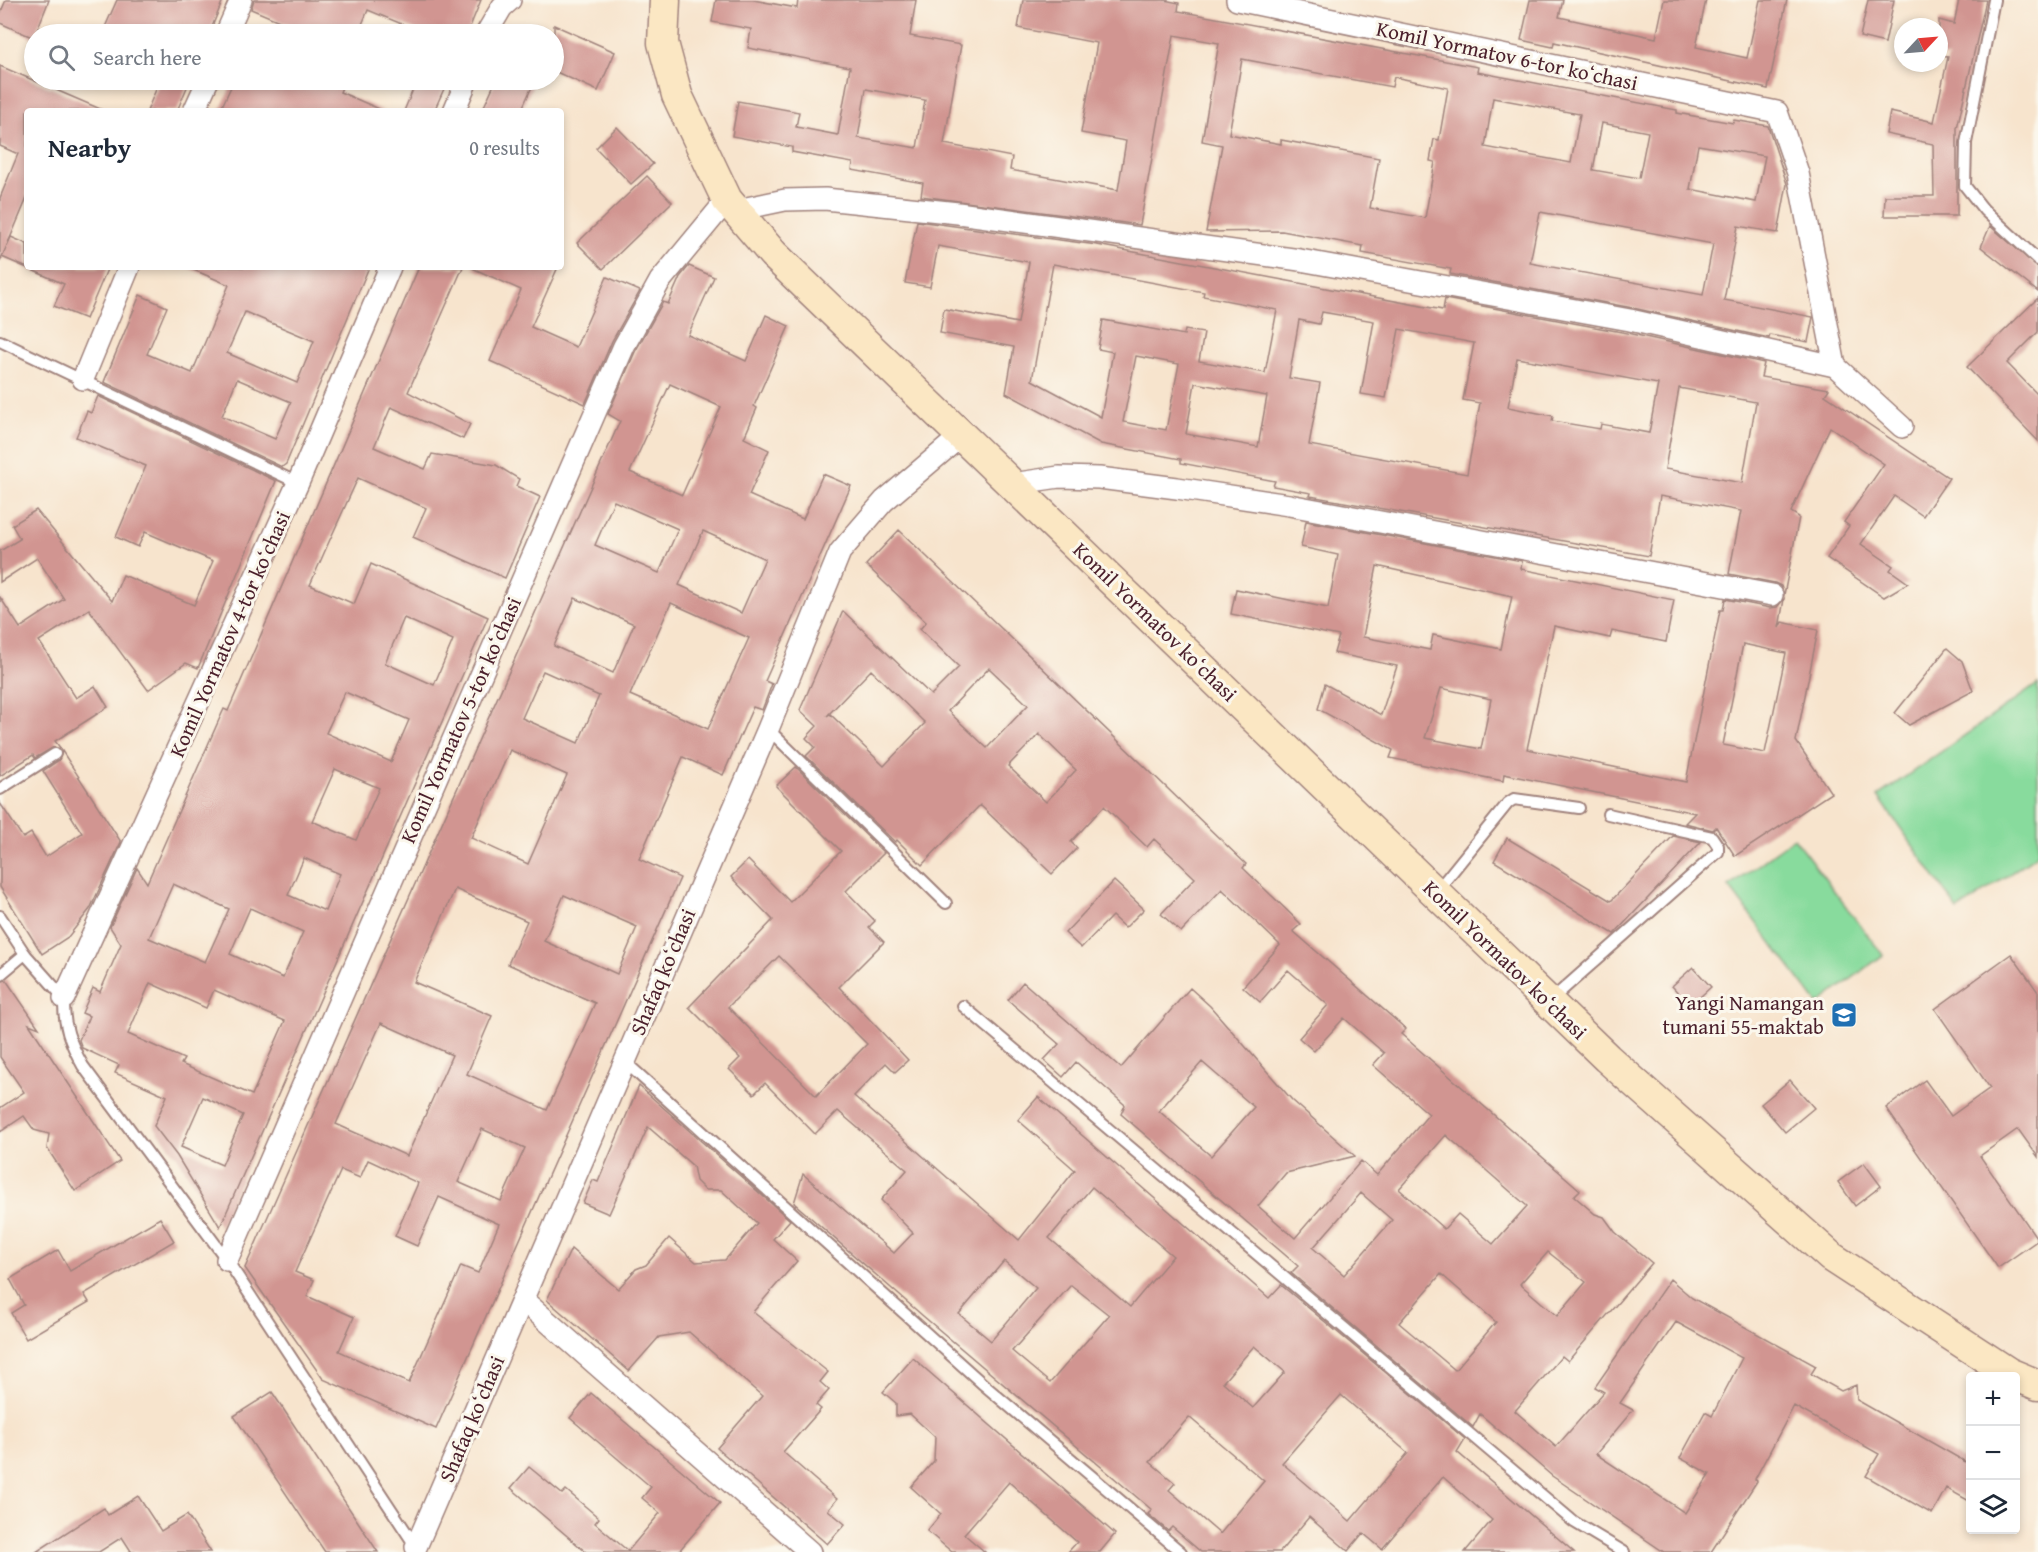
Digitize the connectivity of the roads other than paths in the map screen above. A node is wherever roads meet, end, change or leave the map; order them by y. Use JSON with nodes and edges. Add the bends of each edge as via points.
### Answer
{"nodes":[{"id":1,"x":241,"y":0,"type":"edge"},
{"id":2,"x":665,"y":0,"type":"edge"},
{"id":3,"x":1237,"y":0,"type":"edge"},
{"id":4,"x":1994,"y":0,"type":"edge"},
{"id":5,"x":506,"y":2,"type":"edge"},
{"id":6,"x":230,"y":24,"type":"edge"},
{"id":7,"x":492,"y":24,"type":"edge"},
{"id":8,"x":204,"y":90,"type":"edge"},
{"id":9,"x":463,"y":90,"type":"edge"},
{"id":10,"x":196,"y":108,"type":"edge"},
{"id":11,"x":455,"y":108,"type":"edge"},
{"id":12,"x":732,"y":205,"type":"junction"},
{"id":13,"x":2038,"y":260,"type":"edge"},
{"id":14,"x":128,"y":270,"type":"edge"},
{"id":15,"x":389,"y":270,"type":"edge"},
{"id":16,"x":0,"y":341,"type":"edge"},
{"id":17,"x":1835,"y":366,"type":"junction"},
{"id":18,"x":83,"y":379,"type":"junction"},
{"id":19,"x":1902,"y":427,"type":"dead end"},
{"id":20,"x":962,"y":435,"type":"junction"},
{"id":21,"x":298,"y":483,"type":"junction"},
{"id":22,"x":1012,"y":484,"type":"junction"},
{"id":23,"x":1772,"y":595,"type":"dead end"},
{"id":24,"x":768,"y":729,"type":"junction"},
{"id":25,"x":55,"y":754,"type":"dead end"},
{"id":26,"x":0,"y":789,"type":"edge"},
{"id":27,"x":1579,"y":808,"type":"dead end"},
{"id":28,"x":1608,"y":814,"type":"dead end"},
{"id":29,"x":1436,"y":892,"type":"junction"},
{"id":30,"x":946,"y":903,"type":"dead end"},
{"id":31,"x":0,"y":916,"type":"edge"},
{"id":32,"x":25,"y":954,"type":"junction"},
{"id":33,"x":0,"y":975,"type":"edge"},
{"id":34,"x":64,"y":998,"type":"junction"},
{"id":35,"x":1549,"y":1002,"type":"junction"},
{"id":36,"x":963,"y":1005,"type":"dead end"},
{"id":37,"x":625,"y":1062,"type":"junction"},
{"id":38,"x":226,"y":1260,"type":"junction"},
{"id":39,"x":523,"y":1300,"type":"junction"},
{"id":40,"x":2038,"y":1385,"type":"edge"},
{"id":41,"x":418,"y":1550,"type":"edge"},
{"id":42,"x":810,"y":1552,"type":"edge"},
{"id":43,"x":1181,"y":1552,"type":"edge"},
{"id":44,"x":1624,"y":1552,"type":"edge"}],
"edges":[{"from":1,"to":6,"type":"street"},
{"from":2,"to":12,"type":"street","name":"Komil Yormatov koʻchasi","via":[[663,43],[677,95]]},
{"from":3,"to":17,"type":"street","name":"Komil Yormatov 6-tor koʻchasi","via":[[1777,112],[1798,174]]},
{"from":4,"to":13,"type":"lane","via":[[1966,143],[1965,186],[1984,210]]},
{"from":5,"to":7,"type":"street"},
{"from":8,"to":10,"type":"street"},
{"from":9,"to":11,"type":"street"},
{"from":12,"to":17,"type":"street","via":[[825,199],[1300,260],[1630,320]]},
{"from":12,"to":20,"type":"street","name":"Komil Yormatov koʻchasi","via":[[773,254]]},
{"from":12,"to":38,"type":"street","name":"Komil Yormatov 5-tor koʻchasi","via":[[660,281],[624,346]]},
{"from":14,"to":18,"type":"street"},
{"from":15,"to":21,"type":"street","name":"Komil Yormatov 4-tor koʻchasi"},
{"from":16,"to":18,"type":"lane"},
{"from":17,"to":19,"type":"street"},
{"from":18,"to":21,"type":"lane"},
{"from":20,"to":22,"type":"street","name":"Komil Yormatov koʻchasi"},
{"from":20,"to":24,"type":"street","name":"Shafaq koʻchasi","via":[[884,501],[840,552]]},
{"from":21,"to":34,"type":"street","name":"Komil Yormatov 4-tor koʻchasi"},
{"from":22,"to":23,"type":"street","via":[[1059,477],[1177,488],[1301,507]]},
{"from":22,"to":29,"type":"street","name":"Komil Yormatov koʻchasi"},
{"from":24,"to":30,"type":"lane"},
{"from":24,"to":37,"type":"street","name":"Shafaq koʻchasi"},
{"from":25,"to":26,"type":"lane"},
{"from":27,"to":29,"type":"lane","via":[[1514,799]]},
{"from":28,"to":35,"type":"lane","via":[[1712,837],[1718,852]]},
{"from":29,"to":35,"type":"street","name":"Komil Yormatov koʻchasi"},
{"from":31,"to":32,"type":"lane"},
{"from":32,"to":33,"type":"lane"},
{"from":32,"to":34,"type":"lane"},
{"from":34,"to":38,"type":"lane","via":[[63,1018],[83,1066]]},
{"from":35,"to":40,"type":"street","name":"Komil Yormatov koʻchasi","via":[[1606,1058],[1831,1257],[2009,1373]]},
{"from":36,"to":44,"type":"lane","via":[[1574,1522]]},
{"from":37,"to":39,"type":"street","name":"Shafaq koʻchasi"},
{"from":37,"to":43,"type":"lane","via":[[984,1385]]},
{"from":38,"to":41,"type":"lane"},
{"from":39,"to":41,"type":"street","name":"Shafaq koʻchasi"},
{"from":39,"to":42,"type":"street"}]}
